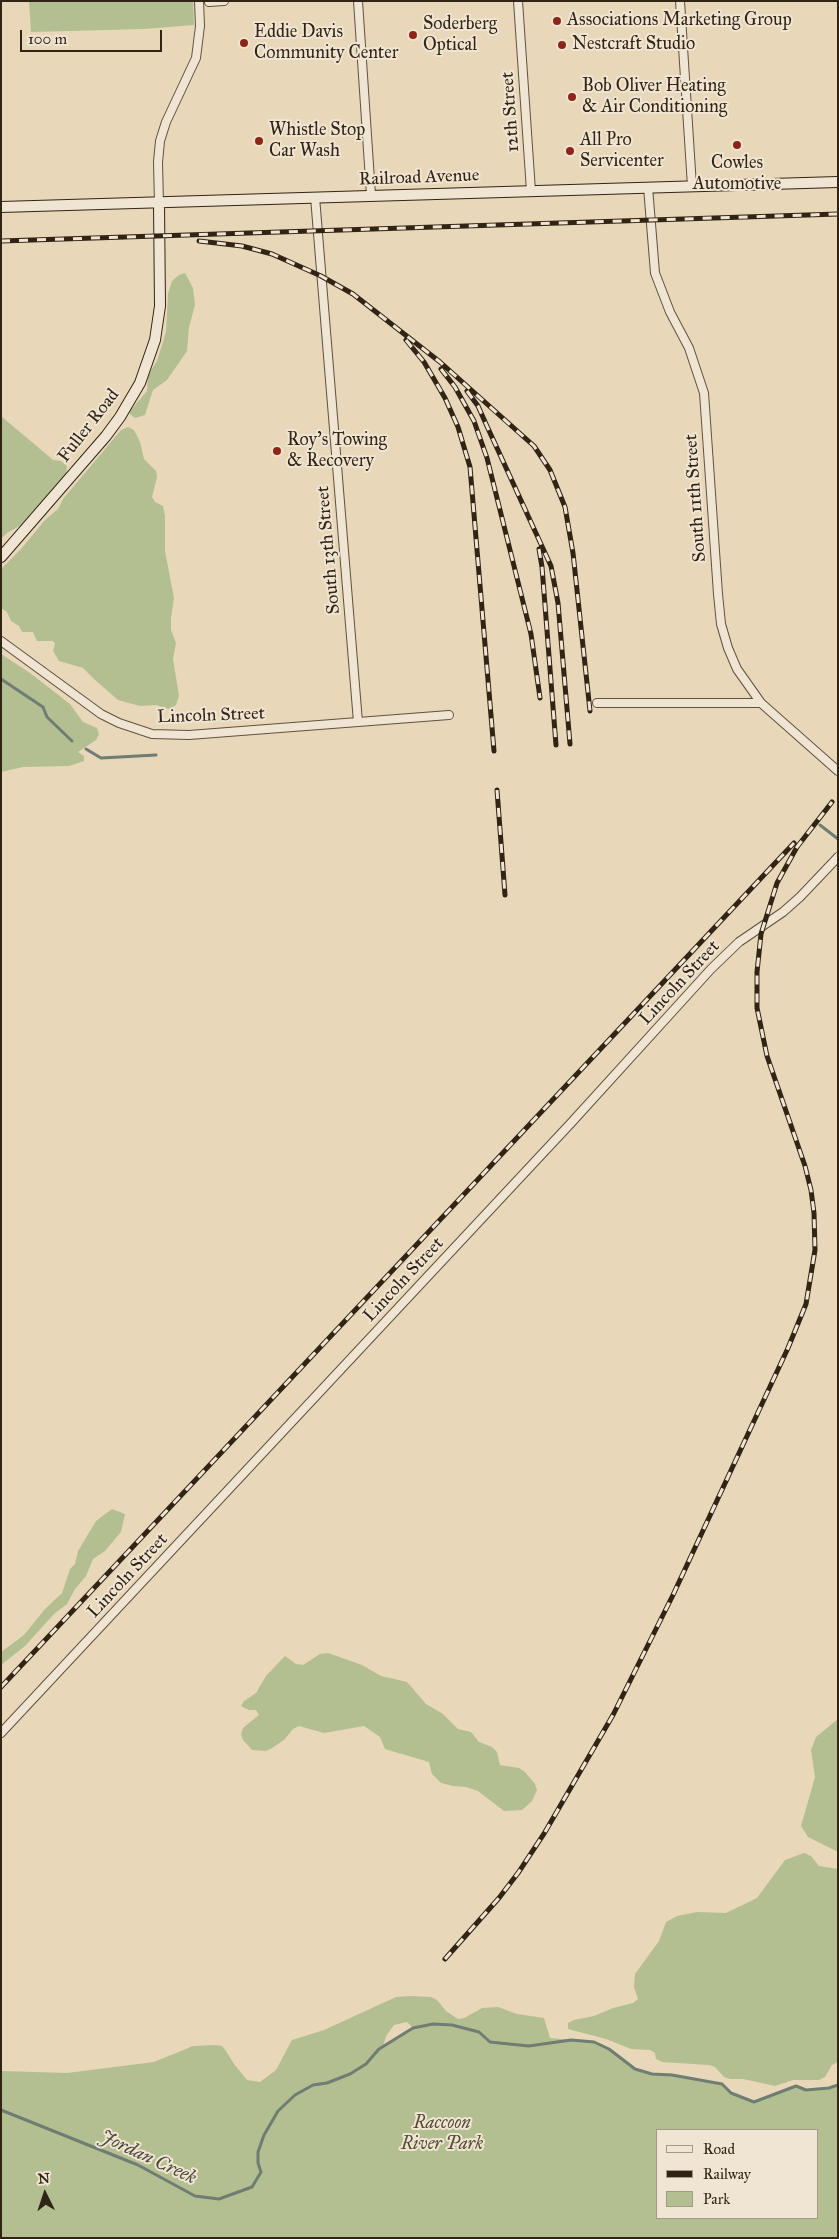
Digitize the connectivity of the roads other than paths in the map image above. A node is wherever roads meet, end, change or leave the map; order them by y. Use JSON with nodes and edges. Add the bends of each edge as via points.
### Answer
{"nodes":[{"id":1,"x":199,"y":1,"type":"edge"},
{"id":2,"x":224,"y":1,"type":"edge"},
{"id":3,"x":358,"y":1,"type":"edge"},
{"id":4,"x":518,"y":1,"type":"edge"},
{"id":5,"x":680,"y":1,"type":"edge"},
{"id":6,"x":209,"y":2,"type":"edge"},
{"id":7,"x":838,"y":182,"type":"edge"},
{"id":8,"x":692,"y":186,"type":"junction"},
{"id":9,"x":648,"y":187,"type":"junction"},
{"id":10,"x":532,"y":191,"type":"junction"},
{"id":11,"x":371,"y":195,"type":"junction"},
{"id":12,"x":315,"y":197,"type":"junction"},
{"id":13,"x":159,"y":204,"type":"junction"},
{"id":14,"x":1,"y":207,"type":"edge"},
{"id":15,"x":1,"y":557,"type":"edge"},
{"id":16,"x":1,"y":641,"type":"edge"},
{"id":17,"x":597,"y":703,"type":"dead end"},
{"id":18,"x":761,"y":703,"type":"junction"},
{"id":19,"x":449,"y":715,"type":"dead end"},
{"id":20,"x":358,"y":722,"type":"junction"},
{"id":21,"x":838,"y":771,"type":"edge"},
{"id":22,"x":838,"y":857,"type":"edge"},
{"id":23,"x":1,"y":1733,"type":"edge"}],
"edges":[{"from":1,"to":13,"type":"street","via":[[196,58],[160,141]]},
{"from":2,"to":6,"type":"street"},
{"from":3,"to":11,"type":"street"},
{"from":4,"to":10,"type":"street","name":"12th Street"},
{"from":5,"to":8,"type":"street"},
{"from":7,"to":8,"type":"main road","name":"Railroad Avenue"},
{"from":8,"to":9,"type":"main road","name":"Railroad Avenue"},
{"from":9,"to":10,"type":"main road","name":"Railroad Avenue"},
{"from":9,"to":18,"type":"street","name":"South 11th Street","via":[[655,274],[689,348],[704,393],[721,624],[737,669]]},
{"from":10,"to":11,"type":"main road","name":"Railroad Avenue"},
{"from":11,"to":12,"type":"main road","name":"Railroad Avenue"},
{"from":12,"to":13,"type":"main road","name":"Railroad Avenue"},
{"from":12,"to":20,"type":"street","name":"South 13th Street"},
{"from":13,"to":14,"type":"main road","name":"Railroad Avenue"},
{"from":13,"to":15,"type":"main road","name":"Fuller Road","via":[[160,306],[155,340],[140,383],[106,436]]},
{"from":16,"to":20,"type":"street","name":"Lincoln Street","via":[[101,714],[152,734],[189,735]]},
{"from":17,"to":18,"type":"street"},
{"from":18,"to":21,"type":"street","name":"South 11th Street"},
{"from":19,"to":20,"type":"street","name":"Lincoln Street"},
{"from":22,"to":23,"type":"street","name":"Lincoln Street","via":[[794,902],[738,942],[711,969]]}]}
